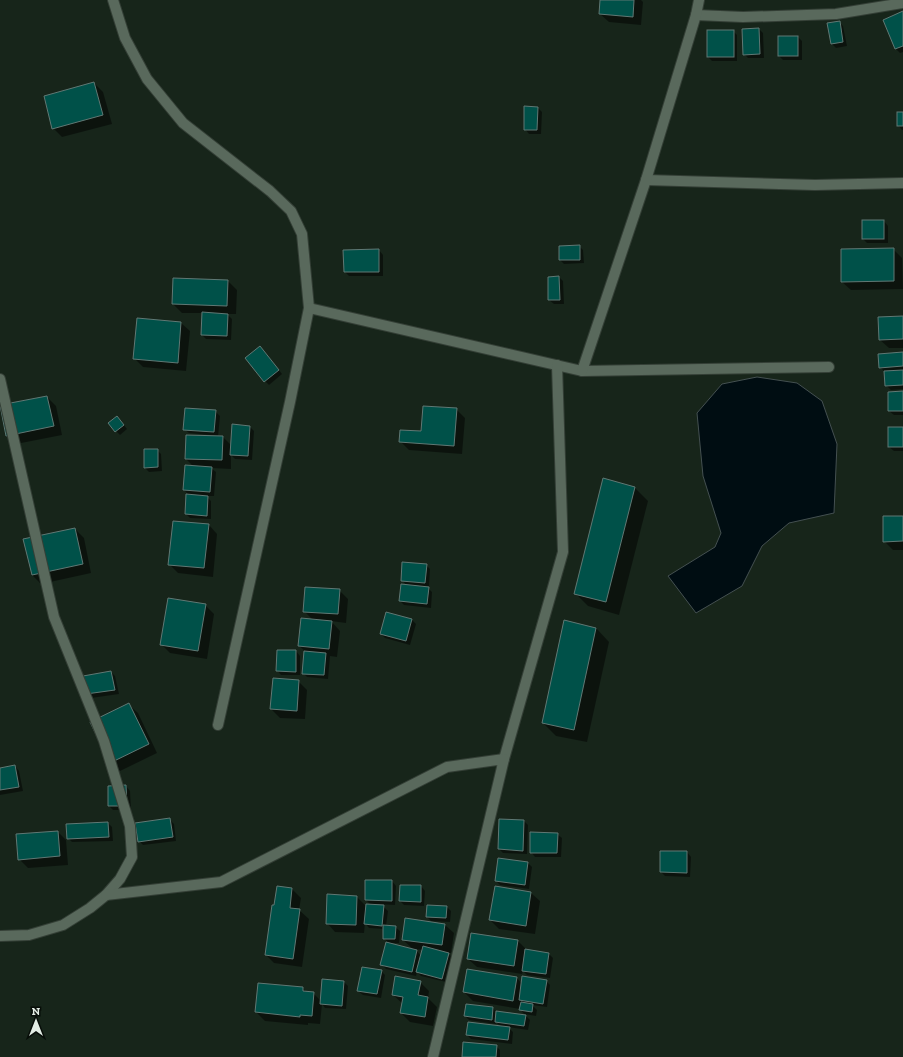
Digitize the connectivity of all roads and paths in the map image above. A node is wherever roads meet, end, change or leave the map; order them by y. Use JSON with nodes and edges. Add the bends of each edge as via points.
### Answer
{"nodes":[{"id":1,"x":113,"y":0,"type":"edge"},
{"id":2,"x":699,"y":0,"type":"edge"},
{"id":3,"x":903,"y":3,"type":"edge"},
{"id":4,"x":696,"y":15,"type":"junction"},
{"id":5,"x":646,"y":180,"type":"junction"},
{"id":6,"x":903,"y":183,"type":"edge"},
{"id":7,"x":309,"y":308,"type":"junction"},
{"id":8,"x":557,"y":365,"type":"junction"},
{"id":9,"x":829,"y":367,"type":"dead end"},
{"id":10,"x":582,"y":371,"type":"junction"},
{"id":11,"x":0,"y":379,"type":"edge"},
{"id":12,"x":218,"y":725,"type":"dead end"},
{"id":13,"x":504,"y":759,"type":"junction"},
{"id":14,"x":106,"y":895,"type":"junction"},
{"id":15,"x":0,"y":936,"type":"edge"},
{"id":16,"x":433,"y":1057,"type":"edge"}],
"edges":[{"from":1,"to":7,"type":"street","via":[[125,38],[147,79],[183,123],[270,191],[291,211],[302,234]]},
{"from":2,"to":4,"type":"street"},
{"from":3,"to":4,"type":"street","via":[[836,14],[743,17]]},
{"from":4,"to":5,"type":"street"},
{"from":5,"to":6,"type":"street","via":[[815,185]]},
{"from":5,"to":10,"type":"street"},
{"from":7,"to":8,"type":"street"},
{"from":7,"to":12,"type":"street"},
{"from":8,"to":10,"type":"street"},
{"from":8,"to":13,"type":"street","via":[[562,552]]},
{"from":9,"to":10,"type":"street"},
{"from":11,"to":14,"type":"street","via":[[54,617],[104,741],[130,826],[132,857],[120,879]]},
{"from":13,"to":14,"type":"street","via":[[447,767],[221,882]]},
{"from":13,"to":16,"type":"street"},
{"from":14,"to":15,"type":"street","via":[[63,925],[28,935]]}]}
